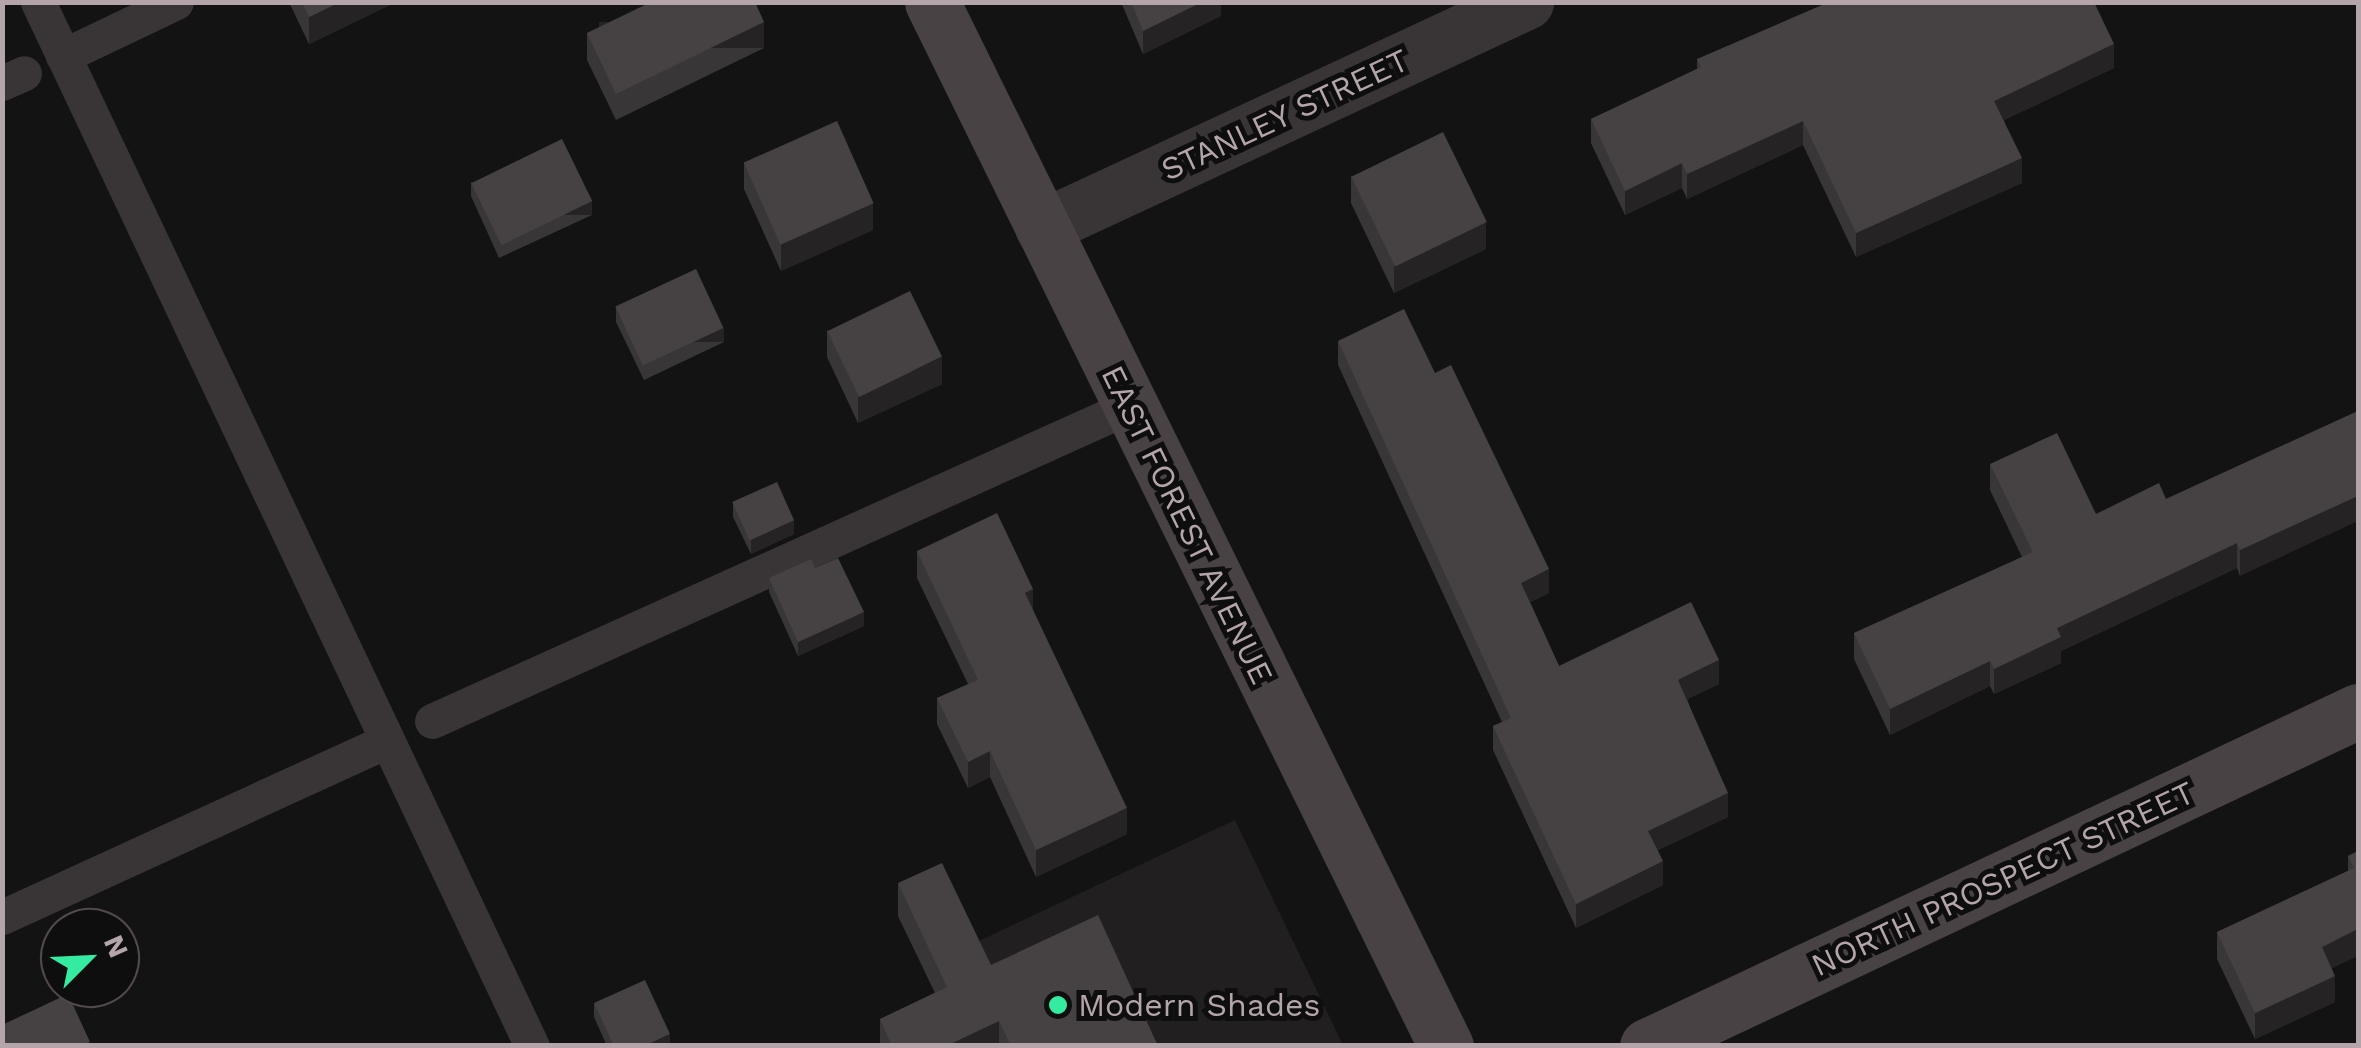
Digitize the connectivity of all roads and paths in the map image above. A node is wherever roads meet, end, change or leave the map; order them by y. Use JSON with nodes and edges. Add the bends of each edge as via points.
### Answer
{"nodes":[{"id":1,"x":38,"y":2,"type":"edge"},
{"id":2,"x":176,"y":2,"type":"edge"},
{"id":3,"x":932,"y":2,"type":"edge"},
{"id":4,"x":1526,"y":2,"type":"edge"},
{"id":5,"x":63,"y":56,"type":"junction"},
{"id":6,"x":1042,"y":227,"type":"junction"},
{"id":7,"x":1128,"y":406,"type":"junction"},
{"id":8,"x":2358,"y":711,"type":"edge"},
{"id":9,"x":432,"y":720,"type":"dead end"},
{"id":10,"x":386,"y":741,"type":"junction"},
{"id":11,"x":2,"y":916,"type":"edge"},
{"id":12,"x":532,"y":1046,"type":"edge"},
{"id":13,"x":1446,"y":1046,"type":"edge"},
{"id":14,"x":1648,"y":1046,"type":"edge"}],
"edges":[{"from":1,"to":5,"type":"lane"},
{"from":2,"to":5,"type":"lane"},
{"from":3,"to":6,"type":"main road","name":"EAST FOREST AVENUE"},
{"from":4,"to":6,"type":"street","name":"STANLEY STREET"},
{"from":5,"to":10,"type":"lane"},
{"from":6,"to":7,"type":"main road","name":"EAST FOREST AVENUE"},
{"from":7,"to":9,"type":"lane"},
{"from":7,"to":13,"type":"main road","name":"EAST FOREST AVENUE"},
{"from":8,"to":14,"type":"main road","name":"NORTH PROSPECT STREET"},
{"from":10,"to":11,"type":"lane"},
{"from":10,"to":12,"type":"lane"}]}
